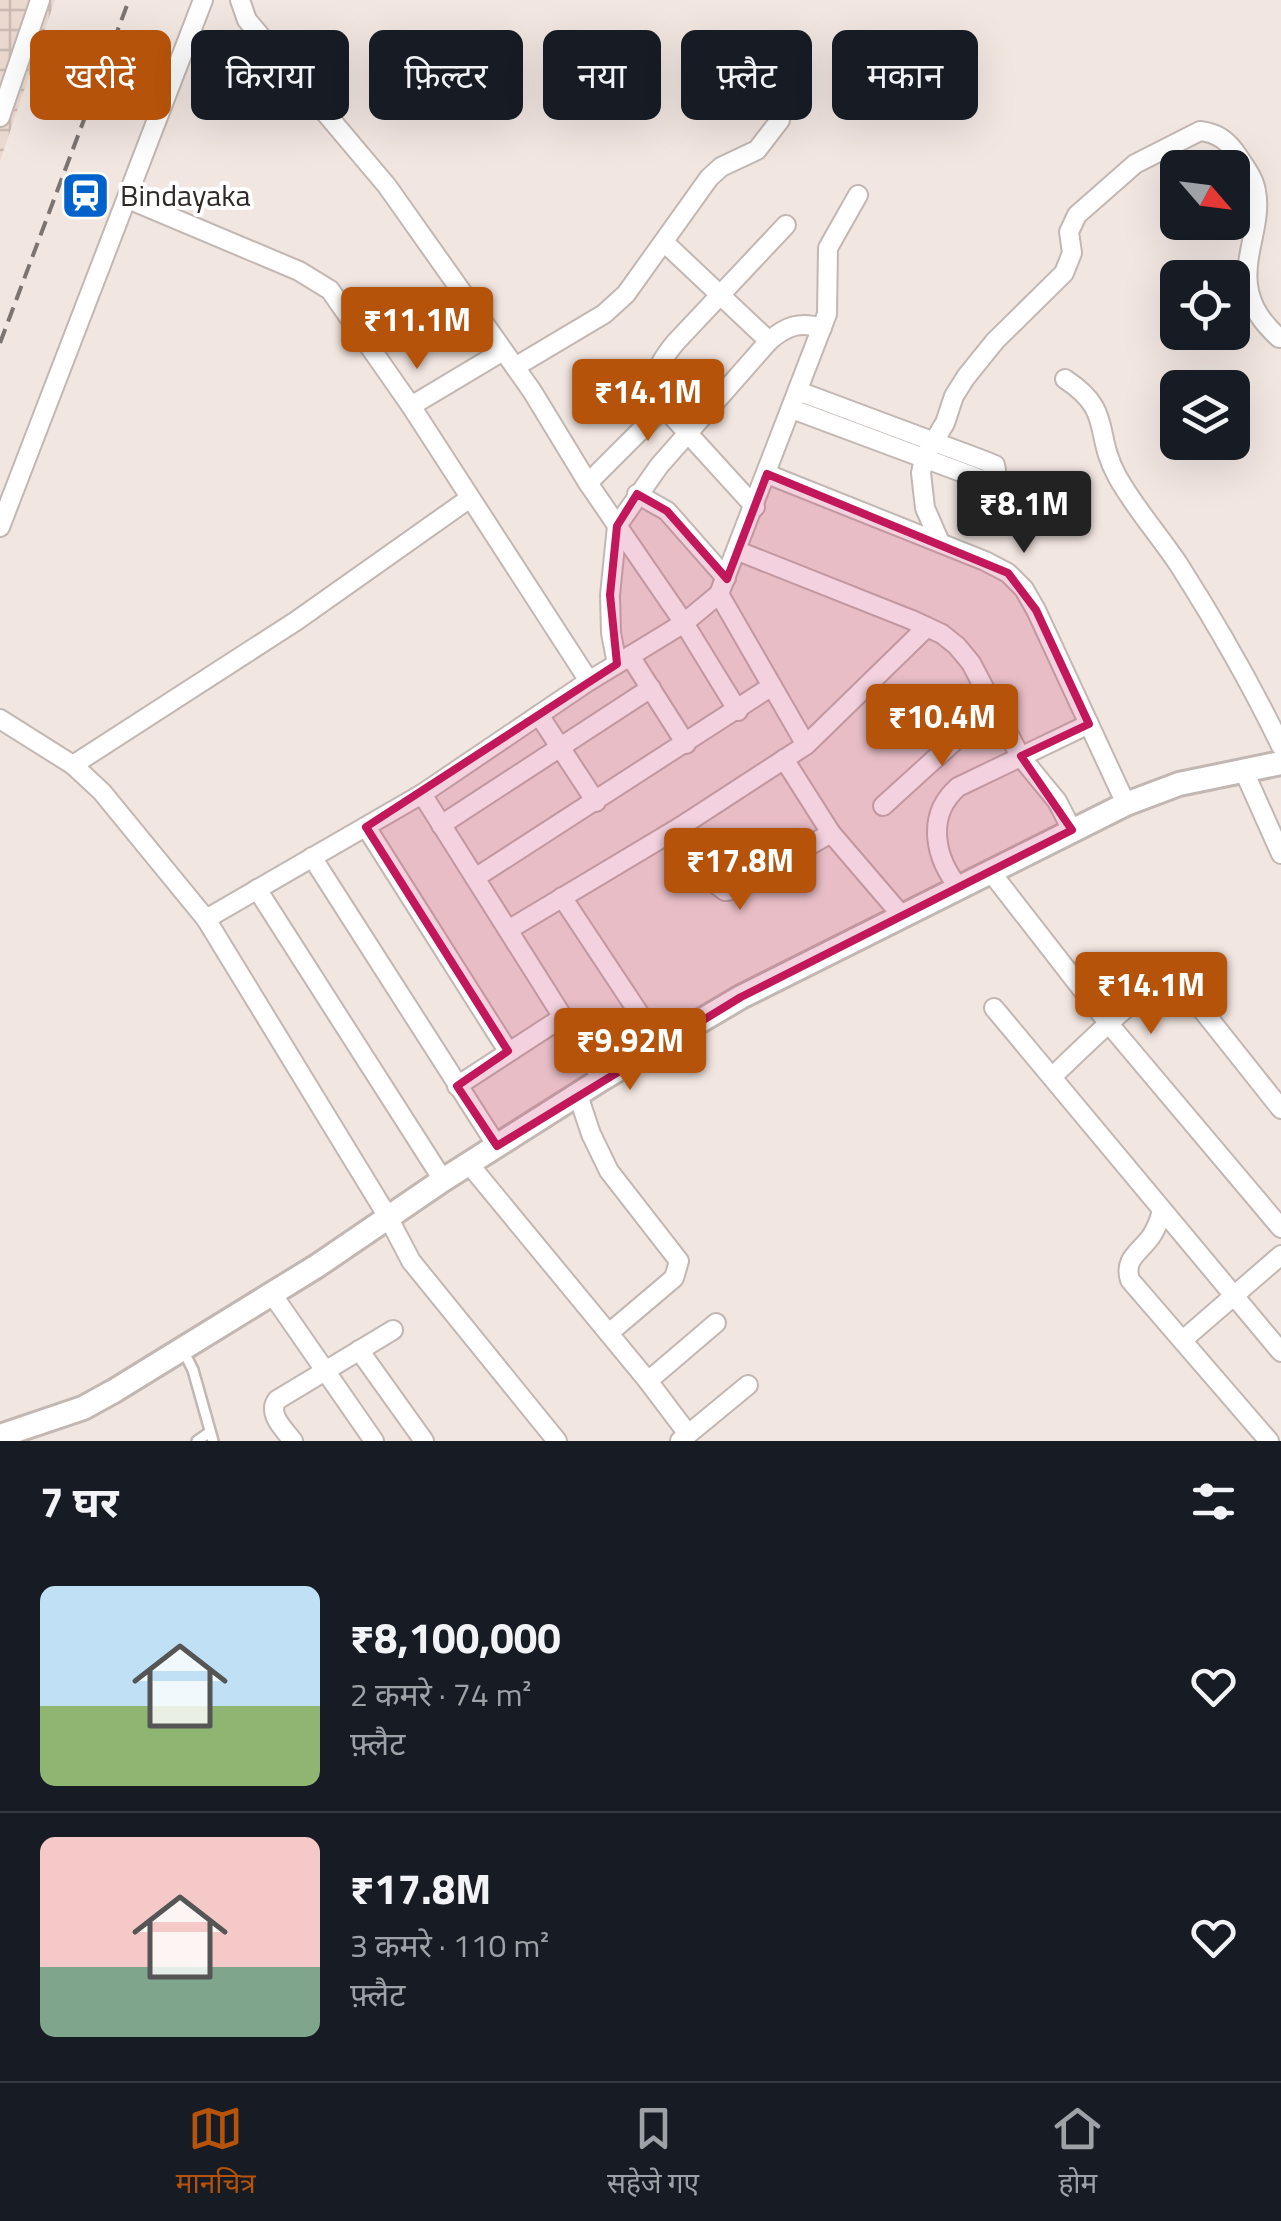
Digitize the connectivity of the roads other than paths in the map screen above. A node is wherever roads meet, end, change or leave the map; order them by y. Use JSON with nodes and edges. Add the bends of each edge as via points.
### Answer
{"nodes":[{"id":1,"x":40,"y":0,"type":"edge"},
{"id":2,"x":203,"y":0,"type":"edge"},
{"id":3,"x":240,"y":0,"type":"edge"},
{"id":4,"x":0,"y":117,"type":"edge"},
{"id":5,"x":780,"y":120,"type":"dead end"},
{"id":6,"x":858,"y":195,"type":"dead end"},
{"id":7,"x":128,"y":199,"type":"junction"},
{"id":8,"x":786,"y":225,"type":"dead end"},
{"id":9,"x":665,"y":242,"type":"junction"},
{"id":10,"x":719,"y":296,"type":"junction"},
{"id":11,"x":822,"y":328,"type":"junction"},
{"id":12,"x":1279,"y":338,"type":"edge"},
{"id":13,"x":769,"y":341,"type":"junction"},
{"id":14,"x":503,"y":350,"type":"junction"},
{"id":15,"x":515,"y":366,"type":"junction"},
{"id":16,"x":1065,"y":378,"type":"dead end"},
{"id":17,"x":795,"y":400,"type":"junction"},
{"id":18,"x":411,"y":406,"type":"junction"},
{"id":19,"x":664,"y":407,"type":"junction"},
{"id":20,"x":688,"y":435,"type":"junction"},
{"id":21,"x":929,"y":450,"type":"junction"},
{"id":22,"x":767,"y":474,"type":"junction"},
{"id":23,"x":588,"y":484,"type":"junction"},
{"id":24,"x":637,"y":494,"type":"junction"},
{"id":25,"x":470,"y":498,"type":"junction"},
{"id":26,"x":754,"y":507,"type":"junction"},
{"id":27,"x":0,"y":526,"type":"edge"},
{"id":28,"x":617,"y":526,"type":"junction"},
{"id":29,"x":939,"y":540,"type":"junction"},
{"id":30,"x":738,"y":550,"type":"junction"},
{"id":31,"x":722,"y":586,"type":"junction"},
{"id":32,"x":684,"y":623,"type":"junction"},
{"id":33,"x":927,"y":627,"type":"junction"},
{"id":34,"x":623,"y":660,"type":"junction"},
{"id":35,"x":590,"y":680,"type":"junction"},
{"id":36,"x":772,"y":686,"type":"junction"},
{"id":37,"x":650,"y":688,"type":"junction"},
{"id":38,"x":992,"y":706,"type":"junction"},
{"id":39,"x":738,"y":711,"type":"junction"},
{"id":40,"x":539,"y":714,"type":"junction"},
{"id":41,"x":0,"y":719,"type":"edge"},
{"id":42,"x":1089,"y":724,"type":"junction"},
{"id":43,"x":686,"y":744,"type":"junction"},
{"id":44,"x":806,"y":745,"type":"junction"},
{"id":45,"x":1281,"y":746,"type":"edge"},
{"id":46,"x":560,"y":748,"type":"junction"},
{"id":47,"x":1020,"y":756,"type":"junction"},
{"id":48,"x":784,"y":759,"type":"junction"},
{"id":49,"x":1281,"y":762,"type":"edge"},
{"id":50,"x":73,"y":764,"type":"junction"},
{"id":51,"x":1243,"y":769,"type":"junction"},
{"id":52,"x":422,"y":794,"type":"junction"},
{"id":53,"x":596,"y":802,"type":"junction"},
{"id":54,"x":1126,"y":804,"type":"junction"},
{"id":55,"x":883,"y":806,"type":"dead end"},
{"id":56,"x":441,"y":825,"type":"junction"},
{"id":57,"x":680,"y":827,"type":"junction"},
{"id":58,"x":366,"y":828,"type":"junction"},
{"id":59,"x":1072,"y":830,"type":"junction"},
{"id":60,"x":830,"y":833,"type":"junction"},
{"id":61,"x":1281,"y":854,"type":"edge"},
{"id":62,"x":312,"y":856,"type":"junction"},
{"id":63,"x":990,"y":871,"type":"junction"},
{"id":64,"x":475,"y":878,"type":"junction"},
{"id":65,"x":257,"y":889,"type":"junction"},
{"id":66,"x":960,"y":889,"type":"junction"},
{"id":67,"x":562,"y":897,"type":"junction"},
{"id":68,"x":903,"y":916,"type":"junction"},
{"id":69,"x":206,"y":919,"type":"junction"},
{"id":70,"x":508,"y":930,"type":"junction"},
{"id":71,"x":994,"y":1008,"type":"dead end"},
{"id":72,"x":563,"y":1017,"type":"junction"},
{"id":73,"x":1109,"y":1024,"type":"junction"},
{"id":74,"x":660,"y":1045,"type":"junction"},
{"id":75,"x":508,"y":1050,"type":"junction"},
{"id":76,"x":1052,"y":1077,"type":"junction"},
{"id":77,"x":602,"y":1079,"type":"junction"},
{"id":78,"x":457,"y":1086,"type":"junction"},
{"id":79,"x":578,"y":1095,"type":"junction"},
{"id":80,"x":1281,"y":1110,"type":"edge"},
{"id":81,"x":497,"y":1146,"type":"junction"},
{"id":82,"x":470,"y":1164,"type":"junction"},
{"id":83,"x":443,"y":1180,"type":"junction"},
{"id":84,"x":1162,"y":1210,"type":"junction"},
{"id":85,"x":388,"y":1217,"type":"junction"},
{"id":86,"x":1281,"y":1228,"type":"edge"},
{"id":87,"x":1281,"y":1255,"type":"edge"},
{"id":88,"x":272,"y":1294,"type":"junction"},
{"id":89,"x":1235,"y":1297,"type":"junction"},
{"id":90,"x":716,"y":1323,"type":"dead end"},
{"id":91,"x":393,"y":1330,"type":"dead end"},
{"id":92,"x":609,"y":1334,"type":"junction"},
{"id":93,"x":1184,"y":1339,"type":"junction"},
{"id":94,"x":182,"y":1350,"type":"junction"},
{"id":95,"x":360,"y":1350,"type":"junction"},
{"id":96,"x":1281,"y":1352,"type":"edge"},
{"id":97,"x":324,"y":1371,"type":"junction"},
{"id":98,"x":648,"y":1381,"type":"junction"},
{"id":99,"x":748,"y":1385,"type":"dead end"},
{"id":100,"x":0,"y":1436,"type":"edge"},
{"id":101,"x":212,"y":1437,"type":"edge"},
{"id":102,"x":684,"y":1438,"type":"edge"},
{"id":103,"x":197,"y":1441,"type":"edge"},
{"id":104,"x":293,"y":1441,"type":"edge"},
{"id":105,"x":374,"y":1441,"type":"edge"},
{"id":106,"x":424,"y":1441,"type":"edge"},
{"id":107,"x":557,"y":1441,"type":"edge"},
{"id":108,"x":1269,"y":1441,"type":"edge"}],
"edges":[{"from":1,"to":4,"type":"street"},
{"from":2,"to":7,"type":"street"},
{"from":3,"to":14,"type":"street","via":[[248,20],[387,186]]},
{"from":5,"to":9,"type":"street","via":[[757,150],[709,178]]},
{"from":6,"to":11,"type":"street","via":[[828,248]]},
{"from":7,"to":18,"type":"street","via":[[330,290]]},
{"from":7,"to":27,"type":"street"},
{"from":8,"to":10,"type":"street"},
{"from":9,"to":10,"type":"street"},
{"from":9,"to":15,"type":"street","via":[[604,314]]},
{"from":10,"to":13,"type":"street"},
{"from":10,"to":19,"type":"street","via":[[660,362],[654,379]]},
{"from":11,"to":13,"type":"street","via":[[796,324]]},
{"from":11,"to":17,"type":"street"},
{"from":12,"to":21,"type":"street","via":[[1254,308],[1248,286],[1253,180],[1222,138],[1200,131],[1135,164],[1076,215],[1064,273],[966,376]]},
{"from":13,"to":20,"type":"street"},
{"from":14,"to":15,"type":"street"},
{"from":14,"to":18,"type":"street"},
{"from":15,"to":23,"type":"street"},
{"from":16,"to":45,"type":"street","via":[[1092,400],[1119,480],[1178,563]]},
{"from":17,"to":21,"type":"street"},
{"from":17,"to":22,"type":"street"},
{"from":18,"to":25,"type":"street"},
{"from":19,"to":20,"type":"street"},
{"from":19,"to":23,"type":"street"},
{"from":20,"to":24,"type":"street"},
{"from":20,"to":26,"type":"street"},
{"from":21,"to":29,"type":"street","via":[[921,490]]},
{"from":22,"to":26,"type":"street"},
{"from":22,"to":29,"type":"street"},
{"from":23,"to":28,"type":"street"},
{"from":24,"to":28,"type":"street"},
{"from":24,"to":31,"type":"street","via":[[667,510]]},
{"from":25,"to":35,"type":"street"},
{"from":25,"to":50,"type":"street","via":[[296,621]]},
{"from":26,"to":30,"type":"street"},
{"from":28,"to":32,"type":"street"},
{"from":28,"to":34,"type":"street","via":[[611,633]]},
{"from":29,"to":42,"type":"street","via":[[1008,573],[1024,589]]},
{"from":30,"to":31,"type":"street"},
{"from":30,"to":33,"type":"street"},
{"from":31,"to":32,"type":"street"},
{"from":31,"to":36,"type":"street"},
{"from":32,"to":34,"type":"street"},
{"from":32,"to":39,"type":"street"},
{"from":33,"to":38,"type":"street","via":[[957,646]]},
{"from":33,"to":44,"type":"street"},
{"from":34,"to":35,"type":"street"},
{"from":34,"to":37,"type":"street"},
{"from":35,"to":40,"type":"street"},
{"from":36,"to":39,"type":"street"},
{"from":36,"to":44,"type":"street"},
{"from":37,"to":43,"type":"street"},
{"from":37,"to":46,"type":"street"},
{"from":38,"to":47,"type":"street"},
{"from":38,"to":55,"type":"street"},
{"from":39,"to":43,"type":"street"},
{"from":40,"to":46,"type":"street"},
{"from":40,"to":52,"type":"street"},
{"from":41,"to":50,"type":"street"},
{"from":42,"to":47,"type":"street"},
{"from":42,"to":54,"type":"street"},
{"from":43,"to":53,"type":"street"},
{"from":44,"to":48,"type":"street"},
{"from":46,"to":53,"type":"street"},
{"from":46,"to":56,"type":"street"},
{"from":47,"to":59,"type":"street"},
{"from":47,"to":66,"type":"street","via":[[958,787],[942,805],[938,849]]},
{"from":48,"to":57,"type":"street"},
{"from":48,"to":60,"type":"street"},
{"from":49,"to":51,"type":"street"},
{"from":50,"to":69,"type":"street"},
{"from":51,"to":54,"type":"street"},
{"from":51,"to":61,"type":"street"},
{"from":52,"to":56,"type":"street"},
{"from":52,"to":58,"type":"street"},
{"from":53,"to":64,"type":"street"},
{"from":54,"to":59,"type":"street"},
{"from":56,"to":64,"type":"street"},
{"from":57,"to":60,"type":"street","via":[[725,891]]},
{"from":57,"to":67,"type":"street"},
{"from":58,"to":62,"type":"street"},
{"from":58,"to":75,"type":"street"},
{"from":59,"to":63,"type":"street"},
{"from":60,"to":68,"type":"street"},
{"from":62,"to":65,"type":"street"},
{"from":62,"to":78,"type":"street"},
{"from":63,"to":66,"type":"street"},
{"from":63,"to":73,"type":"street"},
{"from":64,"to":70,"type":"street"},
{"from":65,"to":69,"type":"street"},
{"from":65,"to":83,"type":"street"},
{"from":66,"to":68,"type":"street"},
{"from":67,"to":70,"type":"street"},
{"from":67,"to":74,"type":"street"},
{"from":68,"to":74,"type":"street"},
{"from":69,"to":85,"type":"street"},
{"from":70,"to":72,"type":"street"},
{"from":71,"to":76,"type":"street"},
{"from":72,"to":75,"type":"street"},
{"from":72,"to":77,"type":"street"},
{"from":73,"to":76,"type":"street"},
{"from":73,"to":80,"type":"street","via":[[1155,986],[1178,985]]},
{"from":73,"to":86,"type":"street"},
{"from":74,"to":77,"type":"street"},
{"from":75,"to":78,"type":"street"},
{"from":76,"to":84,"type":"street"},
{"from":77,"to":79,"type":"street"},
{"from":78,"to":81,"type":"street"},
{"from":79,"to":81,"type":"street"},
{"from":79,"to":92,"type":"street","via":[[609,1172],[679,1260],[674,1278]]},
{"from":81,"to":82,"type":"street"},
{"from":82,"to":83,"type":"street"},
{"from":82,"to":92,"type":"street"},
{"from":83,"to":85,"type":"street"},
{"from":84,"to":89,"type":"street"},
{"from":84,"to":93,"type":"street","via":[[1128,1274]]},
{"from":85,"to":88,"type":"street"},
{"from":85,"to":107,"type":"street","via":[[412,1262]]},
{"from":87,"to":89,"type":"street"},
{"from":88,"to":94,"type":"street"},
{"from":88,"to":97,"type":"street"},
{"from":89,"to":93,"type":"street"},
{"from":89,"to":96,"type":"street"},
{"from":90,"to":98,"type":"street"},
{"from":91,"to":95,"type":"street"},
{"from":92,"to":98,"type":"street"},
{"from":93,"to":108,"type":"street"},
{"from":94,"to":100,"type":"street","via":[[83,1408]]},
{"from":94,"to":101,"type":"lane"},
{"from":95,"to":97,"type":"street"},
{"from":95,"to":106,"type":"street"},
{"from":97,"to":104,"type":"street","via":[[273,1406]]},
{"from":97,"to":105,"type":"street"},
{"from":98,"to":102,"type":"street"},
{"from":99,"to":102,"type":"street"},
{"from":101,"to":103,"type":"lane"}]}
